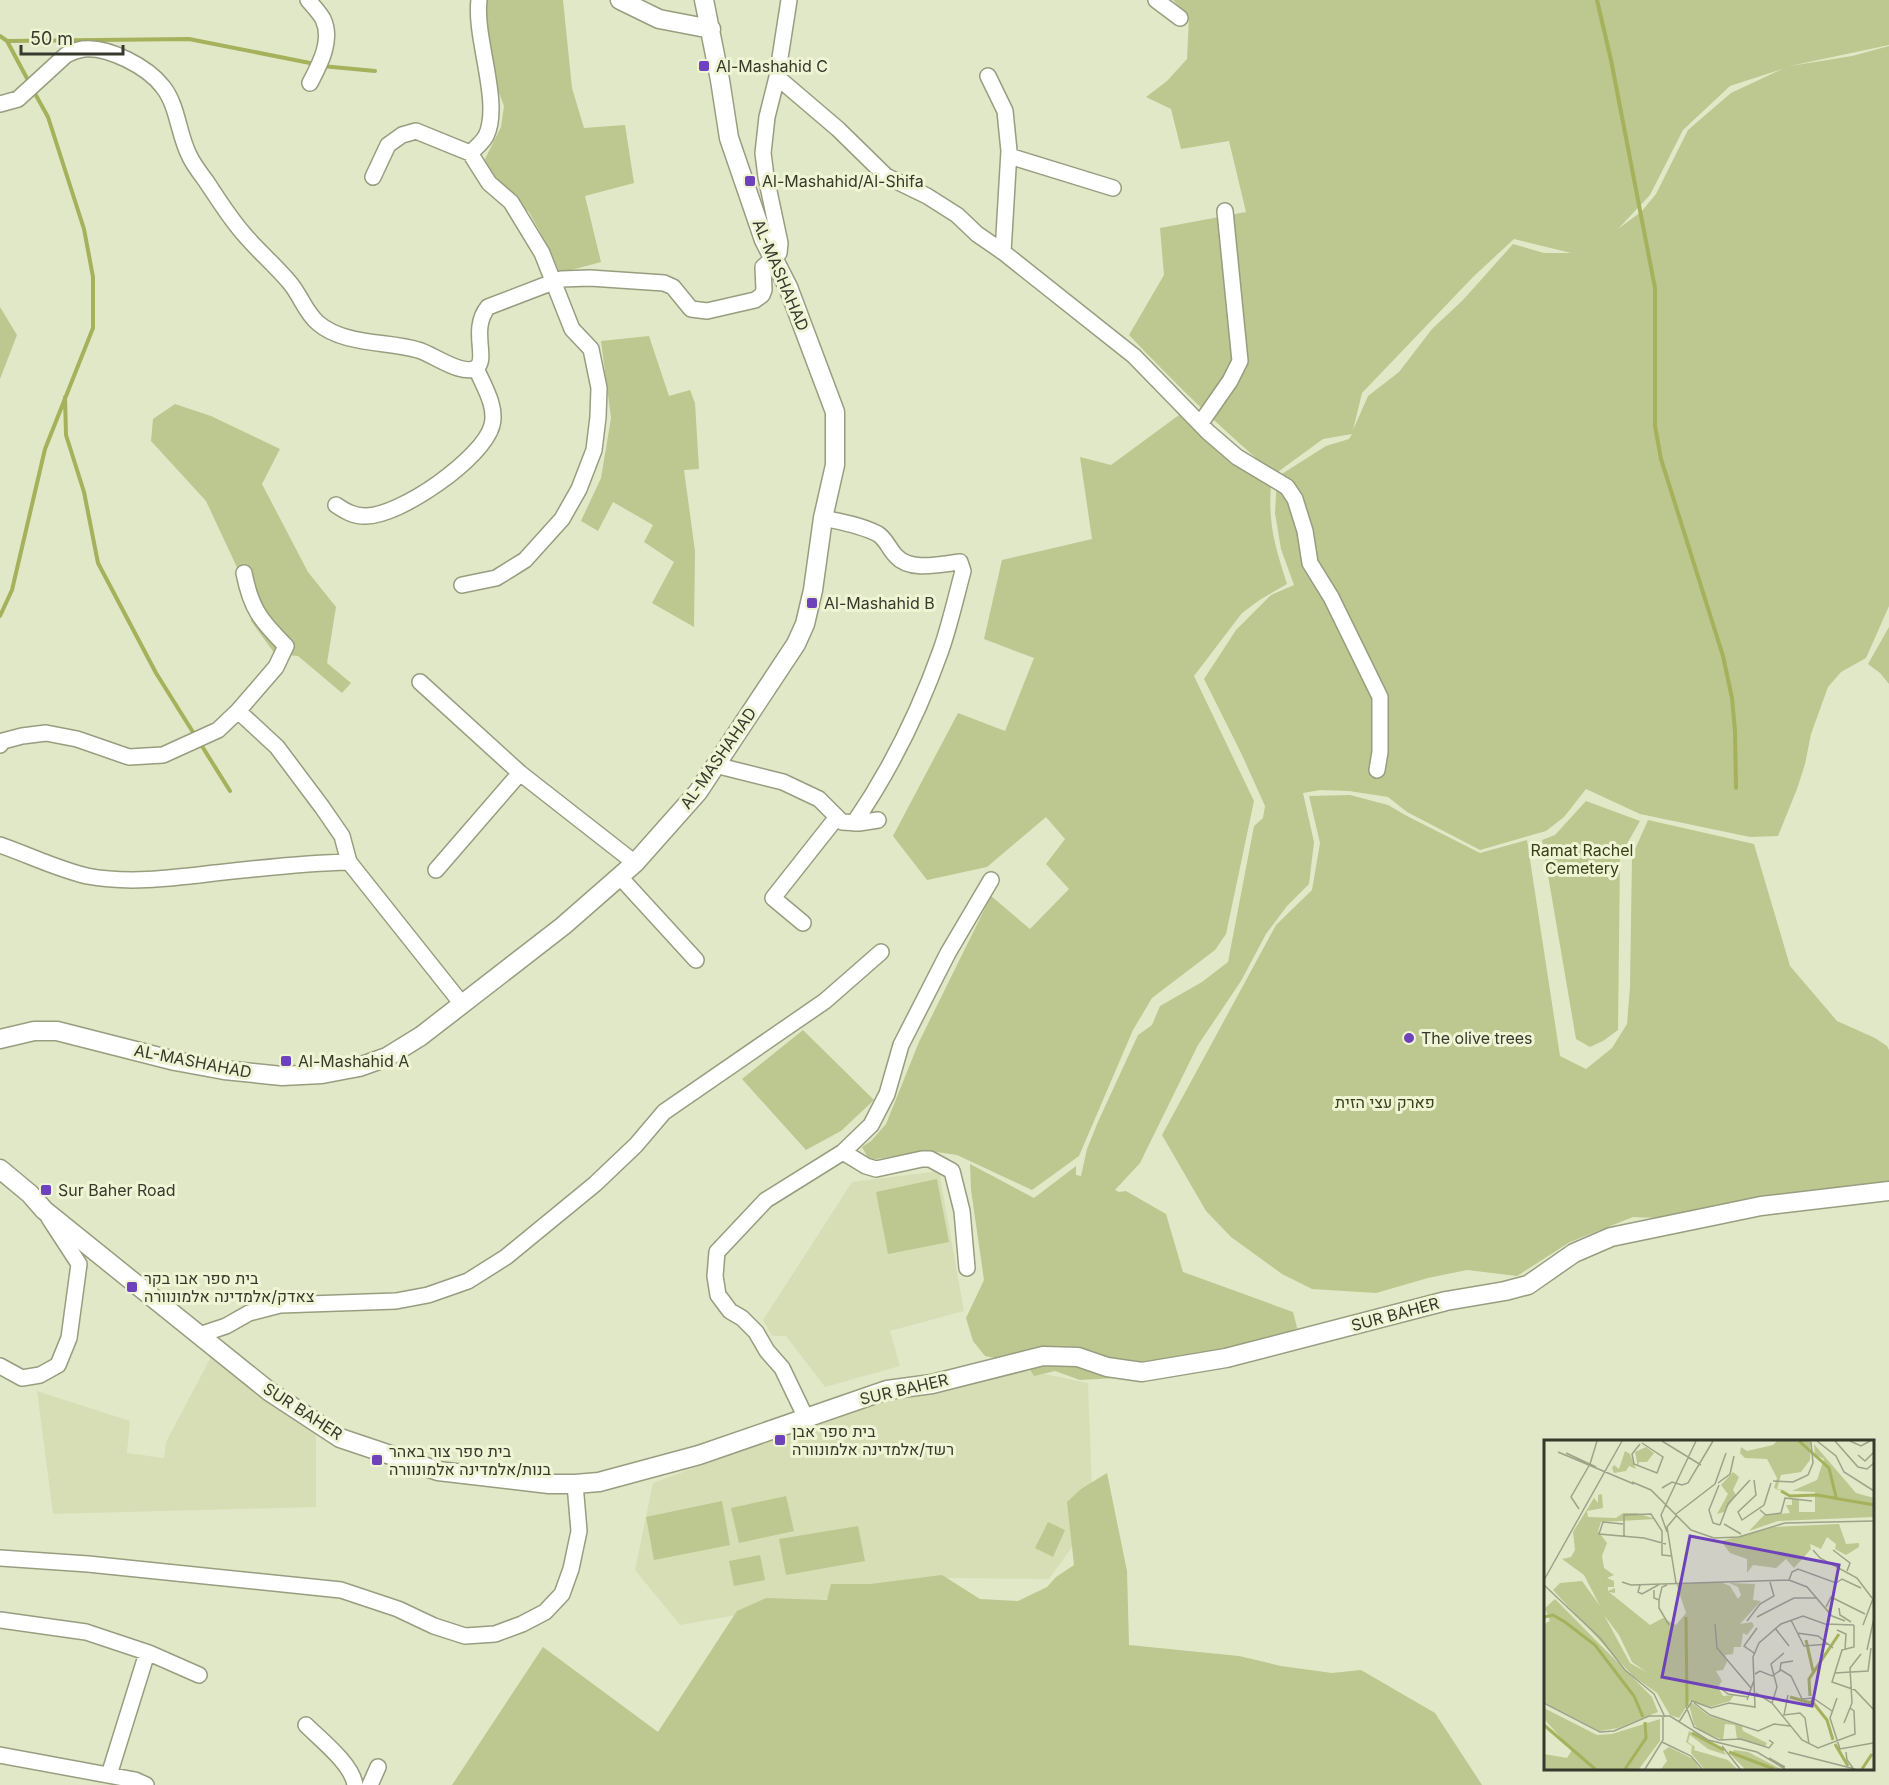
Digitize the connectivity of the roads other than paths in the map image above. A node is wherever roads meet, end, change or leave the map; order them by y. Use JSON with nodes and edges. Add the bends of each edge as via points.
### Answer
{"nodes":[{"id":1,"x":308,"y":0,"type":"edge"},
{"id":2,"x":479,"y":0,"type":"edge"},
{"id":3,"x":620,"y":0,"type":"edge"},
{"id":4,"x":704,"y":0,"type":"edge"},
{"id":5,"x":789,"y":0,"type":"edge"},
{"id":6,"x":1156,"y":0,"type":"edge"},
{"id":7,"x":1180,"y":18,"type":"dead end"},
{"id":8,"x":711,"y":29,"type":"junction"},
{"id":9,"x":988,"y":76,"type":"dead end"},
{"id":10,"x":777,"y":77,"type":"junction"},
{"id":11,"x":310,"y":83,"type":"dead end"},
{"id":12,"x":0,"y":104,"type":"edge"},
{"id":13,"x":470,"y":153,"type":"junction"},
{"id":14,"x":1009,"y":156,"type":"junction"},
{"id":15,"x":373,"y":177,"type":"dead end"},
{"id":16,"x":1113,"y":188,"type":"dead end"},
{"id":17,"x":1225,"y":212,"type":"dead end"},
{"id":18,"x":1003,"y":252,"type":"junction"},
{"id":19,"x":774,"y":258,"type":"junction"},
{"id":20,"x":554,"y":281,"type":"junction"},
{"id":21,"x":476,"y":368,"type":"junction"},
{"id":22,"x":1200,"y":424,"type":"junction"},
{"id":23,"x":336,"y":505,"type":"dead end"},
{"id":24,"x":823,"y":518,"type":"junction"},
{"id":25,"x":244,"y":573,"type":"dead end"},
{"id":26,"x":462,"y":585,"type":"dead end"},
{"id":27,"x":420,"y":682,"type":"dead end"},
{"id":28,"x":238,"y":711,"type":"junction"},
{"id":29,"x":0,"y":745,"type":"edge"},
{"id":30,"x":715,"y":765,"type":"junction"},
{"id":31,"x":1377,"y":770,"type":"dead end"},
{"id":32,"x":520,"y":772,"type":"junction"},
{"id":33,"x":837,"y":818,"type":"junction"},
{"id":34,"x":878,"y":820,"type":"dead end"},
{"id":35,"x":854,"y":823,"type":"junction"},
{"id":36,"x":0,"y":845,"type":"edge"},
{"id":37,"x":348,"y":862,"type":"junction"},
{"id":38,"x":635,"y":863,"type":"junction"},
{"id":39,"x":436,"y":870,"type":"dead end"},
{"id":40,"x":620,"y":877,"type":"junction"},
{"id":41,"x":991,"y":880,"type":"dead end"},
{"id":42,"x":803,"y":923,"type":"dead end"},
{"id":43,"x":881,"y":952,"type":"dead end"},
{"id":44,"x":696,"y":960,"type":"dead end"},
{"id":45,"x":462,"y":1004,"type":"junction"},
{"id":46,"x":0,"y":1039,"type":"edge"},
{"id":47,"x":843,"y":1152,"type":"junction"},
{"id":48,"x":0,"y":1169,"type":"edge"},
{"id":49,"x":1889,"y":1191,"type":"edge"},
{"id":50,"x":44,"y":1210,"type":"junction"},
{"id":51,"x":967,"y":1268,"type":"dead end"},
{"id":52,"x":199,"y":1335,"type":"junction"},
{"id":53,"x":0,"y":1366,"type":"edge"},
{"id":54,"x":806,"y":1418,"type":"junction"},
{"id":55,"x":576,"y":1484,"type":"junction"},
{"id":56,"x":0,"y":1558,"type":"edge"},
{"id":57,"x":0,"y":1620,"type":"edge"},
{"id":58,"x":147,"y":1653,"type":"junction"},
{"id":59,"x":199,"y":1675,"type":"dead end"},
{"id":60,"x":306,"y":1725,"type":"dead end"},
{"id":61,"x":0,"y":1755,"type":"edge"},
{"id":62,"x":378,"y":1767,"type":"dead end"},
{"id":63,"x":109,"y":1775,"type":"junction"},
{"id":64,"x":146,"y":1785,"type":"edge"},
{"id":65,"x":355,"y":1785,"type":"edge"},
{"id":66,"x":370,"y":1785,"type":"edge"}],
"edges":[{"from":1,"to":11,"type":"street","via":[[327,33],[321,63]]},
{"from":2,"to":13,"type":"street","via":[[492,108],[487,133]]},
{"from":3,"to":8,"type":"street","via":[[659,19]]},
{"from":4,"to":8,"type":"street","name":"AL-MASHAHAD"},
{"from":5,"to":10,"type":"street"},
{"from":6,"to":7,"type":"street"},
{"from":8,"to":19,"type":"street","name":"AL-MASHAHAD","via":[[729,138],[764,240]]},
{"from":9,"to":14,"type":"street","via":[[1005,111]]},
{"from":10,"to":18,"type":"street","via":[[886,176],[927,196]]},
{"from":10,"to":19,"type":"street","via":[[763,153],[780,243]]},
{"from":12,"to":21,"type":"street","via":[[18,99],[74,51],[101,51],[132,63],[164,87],[189,154],[222,206],[292,286],[320,325],[337,335],[419,350],[457,369]]},
{"from":13,"to":15,"type":"street","via":[[416,131],[388,145]]},
{"from":13,"to":20,"type":"street","via":[[489,183],[512,202],[543,253]]},
{"from":14,"to":16,"type":"street"},
{"from":14,"to":18,"type":"street"},
{"from":17,"to":22,"type":"street","via":[[1240,361]]},
{"from":18,"to":22,"type":"street","via":[[1134,356]]},
{"from":19,"to":20,"type":"street","via":[[763,267],[762,295],[707,311],[691,309],[673,287],[664,284],[590,278]]},
{"from":19,"to":24,"type":"street","name":"AL-MASHAHAD","via":[[835,412],[835,465]]},
{"from":20,"to":21,"type":"street","via":[[488,307],[478,325],[482,356]]},
{"from":20,"to":26,"type":"street","via":[[572,329],[591,349],[598,387],[594,450],[562,519],[525,560],[496,578]]},
{"from":21,"to":23,"type":"street","via":[[493,410],[493,423],[475,453],[426,492],[391,510],[367,516],[349,513]]},
{"from":22,"to":31,"type":"street","via":[[1237,456],[1287,486],[1295,499],[1310,563],[1380,697]]},
{"from":24,"to":30,"type":"street","name":"AL-MASHAHAD","via":[[805,624],[796,644]]},
{"from":24,"to":35,"type":"street","via":[[881,536],[903,562],[917,566],[960,562],[963,570],[941,649],[907,734]]},
{"from":25,"to":28,"type":"street","via":[[252,604],[286,646],[276,667]]},
{"from":27,"to":32,"type":"street"},
{"from":28,"to":29,"type":"street","via":[[218,730],[163,755],[129,757],[46,733],[22,736]]},
{"from":28,"to":37,"type":"street","via":[[277,747],[322,807],[342,836]]},
{"from":30,"to":33,"type":"street","via":[[783,782],[819,799]]},
{"from":30,"to":38,"type":"street","name":"AL-MASHAHAD","via":[[698,792]]},
{"from":32,"to":38,"type":"street"},
{"from":32,"to":39,"type":"street"},
{"from":33,"to":35,"type":"street"},
{"from":33,"to":42,"type":"street","via":[[773,898]]},
{"from":34,"to":35,"type":"street"},
{"from":36,"to":37,"type":"street","via":[[64,870],[114,879],[176,878]]},
{"from":37,"to":45,"type":"street"},
{"from":38,"to":40,"type":"street","name":"AL-MASHAHAD"},
{"from":40,"to":44,"type":"street"},
{"from":40,"to":45,"type":"street","name":"AL-MASHAHAD"},
{"from":41,"to":47,"type":"street","via":[[948,953],[901,1046],[887,1094],[871,1125]]},
{"from":43,"to":52,"type":"street","via":[[825,1001],[664,1112],[595,1184],[506,1257],[468,1281],[396,1301],[280,1305],[249,1313]]},
{"from":45,"to":46,"type":"street","name":"AL-MASHAHAD","via":[[387,1057],[322,1074],[282,1076],[224,1070],[57,1030]]},
{"from":47,"to":51,"type":"street","via":[[876,1169],[930,1159],[952,1171],[962,1211]]},
{"from":47,"to":54,"type":"street","via":[[766,1200],[717,1252],[718,1295],[730,1311],[756,1332],[782,1368]]},
{"from":48,"to":50,"type":"street","name":"SUR BAHER"},
{"from":49,"to":54,"type":"street","name":"SUR BAHER","via":[[1761,1206],[1611,1237],[1574,1253],[1527,1285],[1446,1301],[1226,1358],[1142,1372],[1077,1358],[1043,1356],[932,1384],[887,1390]]},
{"from":50,"to":52,"type":"street","name":"SUR BAHER"},
{"from":50,"to":53,"type":"street","via":[[79,1264],[69,1338],[58,1365],[40,1375],[22,1378]]},
{"from":52,"to":55,"type":"street","name":"SUR BAHER","via":[[270,1392],[340,1438],[438,1471]]},
{"from":54,"to":55,"type":"street","name":"SUR BAHER","via":[[638,1473]]},
{"from":55,"to":56,"type":"street","via":[[579,1531],[562,1594],[545,1612],[495,1634],[465,1636],[342,1590]]},
{"from":57,"to":58,"type":"street","via":[[86,1632]]},
{"from":58,"to":59,"type":"street"},
{"from":58,"to":63,"type":"street"},
{"from":60,"to":65,"type":"street","via":[[347,1767]]},
{"from":61,"to":63,"type":"street"},
{"from":62,"to":66,"type":"street"},
{"from":63,"to":64,"type":"street"}]}
